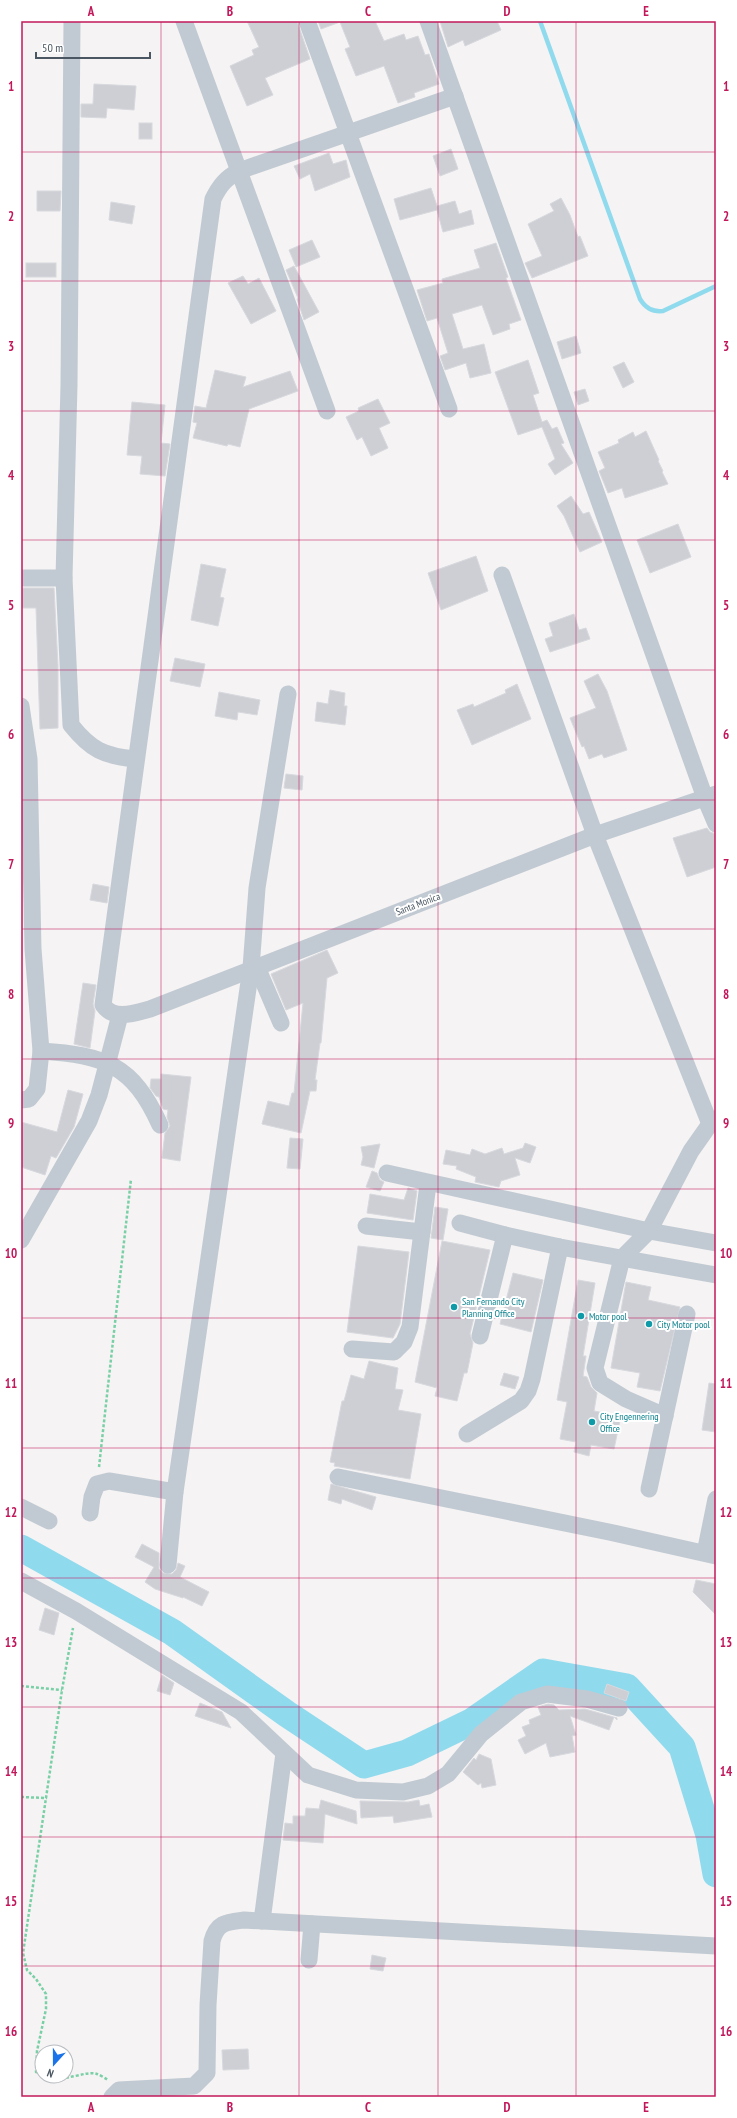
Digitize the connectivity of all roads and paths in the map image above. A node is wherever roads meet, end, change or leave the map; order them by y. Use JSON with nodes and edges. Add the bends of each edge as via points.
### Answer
{"nodes":[{"id":1,"x":72,"y":21,"type":"edge"},
{"id":2,"x":184,"y":21,"type":"edge"},
{"id":3,"x":307,"y":21,"type":"edge"},
{"id":4,"x":428,"y":21,"type":"edge"},
{"id":5,"x":455,"y":96,"type":"junction"},
{"id":6,"x":346,"y":133,"type":"junction"},
{"id":7,"x":239,"y":171,"type":"junction"},
{"id":8,"x":449,"y":409,"type":"dead end"},
{"id":9,"x":327,"y":411,"type":"dead end"},
{"id":10,"x":502,"y":575,"type":"dead end"},
{"id":11,"x":21,"y":578,"type":"edge"},
{"id":12,"x":64,"y":578,"type":"junction"},
{"id":13,"x":288,"y":694,"type":"dead end"},
{"id":14,"x":21,"y":706,"type":"edge"},
{"id":15,"x":135,"y":759,"type":"junction"},
{"id":16,"x":710,"y":796,"type":"edge"},
{"id":17,"x":716,"y":824,"type":"edge"},
{"id":18,"x":594,"y":835,"type":"junction"},
{"id":19,"x":27,"y":899,"type":"edge"},
{"id":20,"x":254,"y":968,"type":"junction"},
{"id":21,"x":120,"y":1015,"type":"junction"},
{"id":22,"x":281,"y":1023,"type":"dead end"},
{"id":23,"x":41,"y":1051,"type":"junction"},
{"id":24,"x":107,"y":1062,"type":"junction"},
{"id":25,"x":21,"y":1100,"type":"edge"},
{"id":26,"x":713,"y":1122,"type":"edge"},
{"id":27,"x":160,"y":1125,"type":"dead end"},
{"id":28,"x":387,"y":1173,"type":"dead end"},
{"id":29,"x":131,"y":1179,"type":"dead end"},
{"id":30,"x":428,"y":1184,"type":"junction"},
{"id":31,"x":460,"y":1223,"type":"dead end"},
{"id":32,"x":366,"y":1226,"type":"dead end"},
{"id":33,"x":649,"y":1231,"type":"junction"},
{"id":34,"x":422,"y":1232,"type":"junction"},
{"id":35,"x":505,"y":1235,"type":"junction"},
{"id":36,"x":21,"y":1240,"type":"edge"},
{"id":37,"x":716,"y":1243,"type":"edge"},
{"id":38,"x":560,"y":1247,"type":"junction"},
{"id":39,"x":622,"y":1258,"type":"junction"},
{"id":40,"x":716,"y":1276,"type":"edge"},
{"id":41,"x":687,"y":1314,"type":"dead end"},
{"id":42,"x":480,"y":1336,"type":"dead end"},
{"id":43,"x":352,"y":1349,"type":"dead end"},
{"id":44,"x":664,"y":1416,"type":"junction"},
{"id":45,"x":468,"y":1434,"type":"dead end"},
{"id":46,"x":338,"y":1477,"type":"dead end"},
{"id":47,"x":97,"y":1484,"type":"junction"},
{"id":48,"x":649,"y":1489,"type":"dead end"},
{"id":49,"x":175,"y":1492,"type":"junction"},
{"id":50,"x":716,"y":1500,"type":"edge"},
{"id":51,"x":21,"y":1506,"type":"edge"},
{"id":52,"x":90,"y":1513,"type":"dead end"},
{"id":53,"x":49,"y":1521,"type":"dead end"},
{"id":54,"x":714,"y":1523,"type":"edge"},
{"id":55,"x":711,"y":1554,"type":"edge"},
{"id":56,"x":168,"y":1565,"type":"dead end"},
{"id":57,"x":21,"y":1581,"type":"edge"},
{"id":58,"x":76,"y":1612,"type":"junction"},
{"id":59,"x":21,"y":1686,"type":"edge"},
{"id":60,"x":62,"y":1690,"type":"junction"},
{"id":61,"x":619,"y":1708,"type":"dead end"},
{"id":62,"x":284,"y":1753,"type":"junction"},
{"id":63,"x":21,"y":1797,"type":"edge"},
{"id":64,"x":47,"y":1798,"type":"junction"},
{"id":65,"x":262,"y":1921,"type":"junction"},
{"id":66,"x":312,"y":1924,"type":"junction"},
{"id":67,"x":716,"y":1946,"type":"edge"},
{"id":68,"x":309,"y":1960,"type":"dead end"},
{"id":69,"x":38,"y":2044,"type":"edge"},
{"id":70,"x":74,"y":2077,"type":"edge"},
{"id":71,"x":113,"y":2096,"type":"edge"}],
"edges":[{"from":1,"to":12,"type":"street","via":[[69,385]]},
{"from":2,"to":7,"type":"street"},
{"from":3,"to":6,"type":"street"},
{"from":4,"to":5,"type":"street"},
{"from":5,"to":6,"type":"street"},
{"from":5,"to":16,"type":"street"},
{"from":6,"to":7,"type":"street"},
{"from":6,"to":8,"type":"street"},
{"from":7,"to":9,"type":"street"},
{"from":7,"to":15,"type":"street","via":[[220,185],[213,199]]},
{"from":10,"to":18,"type":"street"},
{"from":11,"to":12,"type":"street"},
{"from":12,"to":15,"type":"street","via":[[72,725],[94,749],[113,757]]},
{"from":13,"to":20,"type":"street","via":[[258,881]]},
{"from":14,"to":19,"type":"street","via":[[29,759]]},
{"from":15,"to":21,"type":"street","via":[[103,1005],[111,1013]]},
{"from":16,"to":17,"type":"street"},
{"from":16,"to":18,"type":"street","name":"Santa Monica"},
{"from":18,"to":20,"type":"street","name":"Santa Monica"},
{"from":18,"to":26,"type":"street"},
{"from":19,"to":23,"type":"street"},
{"from":20,"to":21,"type":"street","name":"Santa Monica","via":[[150,1009]]},
{"from":20,"to":22,"type":"street"},
{"from":20,"to":49,"type":"street"},
{"from":21,"to":24,"type":"street"},
{"from":23,"to":24,"type":"street","via":[[73,1053]]},
{"from":23,"to":25,"type":"street","via":[[37,1089],[29,1099]]},
{"from":24,"to":27,"type":"street","via":[[139,1088]]},
{"from":24,"to":36,"type":"street","via":[[89,1121]]},
{"from":26,"to":33,"type":"street","via":[[691,1151]]},
{"from":28,"to":30,"type":"street"},
{"from":29,"to":47,"type":"path"},
{"from":30,"to":33,"type":"street"},
{"from":30,"to":34,"type":"street"},
{"from":31,"to":35,"type":"street"},
{"from":32,"to":34,"type":"street"},
{"from":33,"to":37,"type":"street"},
{"from":33,"to":39,"type":"street"},
{"from":34,"to":43,"type":"street","via":[[410,1327],[404,1342],[394,1352]]},
{"from":35,"to":38,"type":"street"},
{"from":35,"to":42,"type":"street"},
{"from":38,"to":39,"type":"street"},
{"from":38,"to":45,"type":"street","via":[[528,1392],[521,1401]]},
{"from":39,"to":40,"type":"street"},
{"from":39,"to":44,"type":"street","via":[[595,1368],[600,1383],[626,1399]]},
{"from":41,"to":44,"type":"street"},
{"from":44,"to":48,"type":"street"},
{"from":46,"to":55,"type":"street"},
{"from":47,"to":49,"type":"street","via":[[109,1481]]},
{"from":47,"to":52,"type":"street"},
{"from":49,"to":56,"type":"street"},
{"from":50,"to":54,"type":"street"},
{"from":51,"to":53,"type":"street"},
{"from":54,"to":55,"type":"street"},
{"from":57,"to":58,"type":"street"},
{"from":58,"to":60,"type":"path"},
{"from":58,"to":62,"type":"street","via":[[241,1712]]},
{"from":59,"to":60,"type":"path"},
{"from":60,"to":64,"type":"path"},
{"from":61,"to":62,"type":"street","via":[[587,1699],[547,1694],[521,1702],[481,1734],[448,1774],[428,1786],[402,1792],[356,1790],[308,1775]]},
{"from":62,"to":65,"type":"street"},
{"from":63,"to":64,"type":"path"},
{"from":64,"to":69,"type":"path","via":[[23,1952],[27,1970],[46,1994],[46,2009]]},
{"from":65,"to":66,"type":"street"},
{"from":65,"to":71,"type":"street","via":[[227,1922],[215,1930],[208,2005],[208,2067],[204,2079],[194,2086],[133,2088],[119,2090]]},
{"from":66,"to":67,"type":"street"},
{"from":66,"to":68,"type":"street"},
{"from":70,"to":71,"type":"path","via":[[96,2073],[109,2081]]}]}
